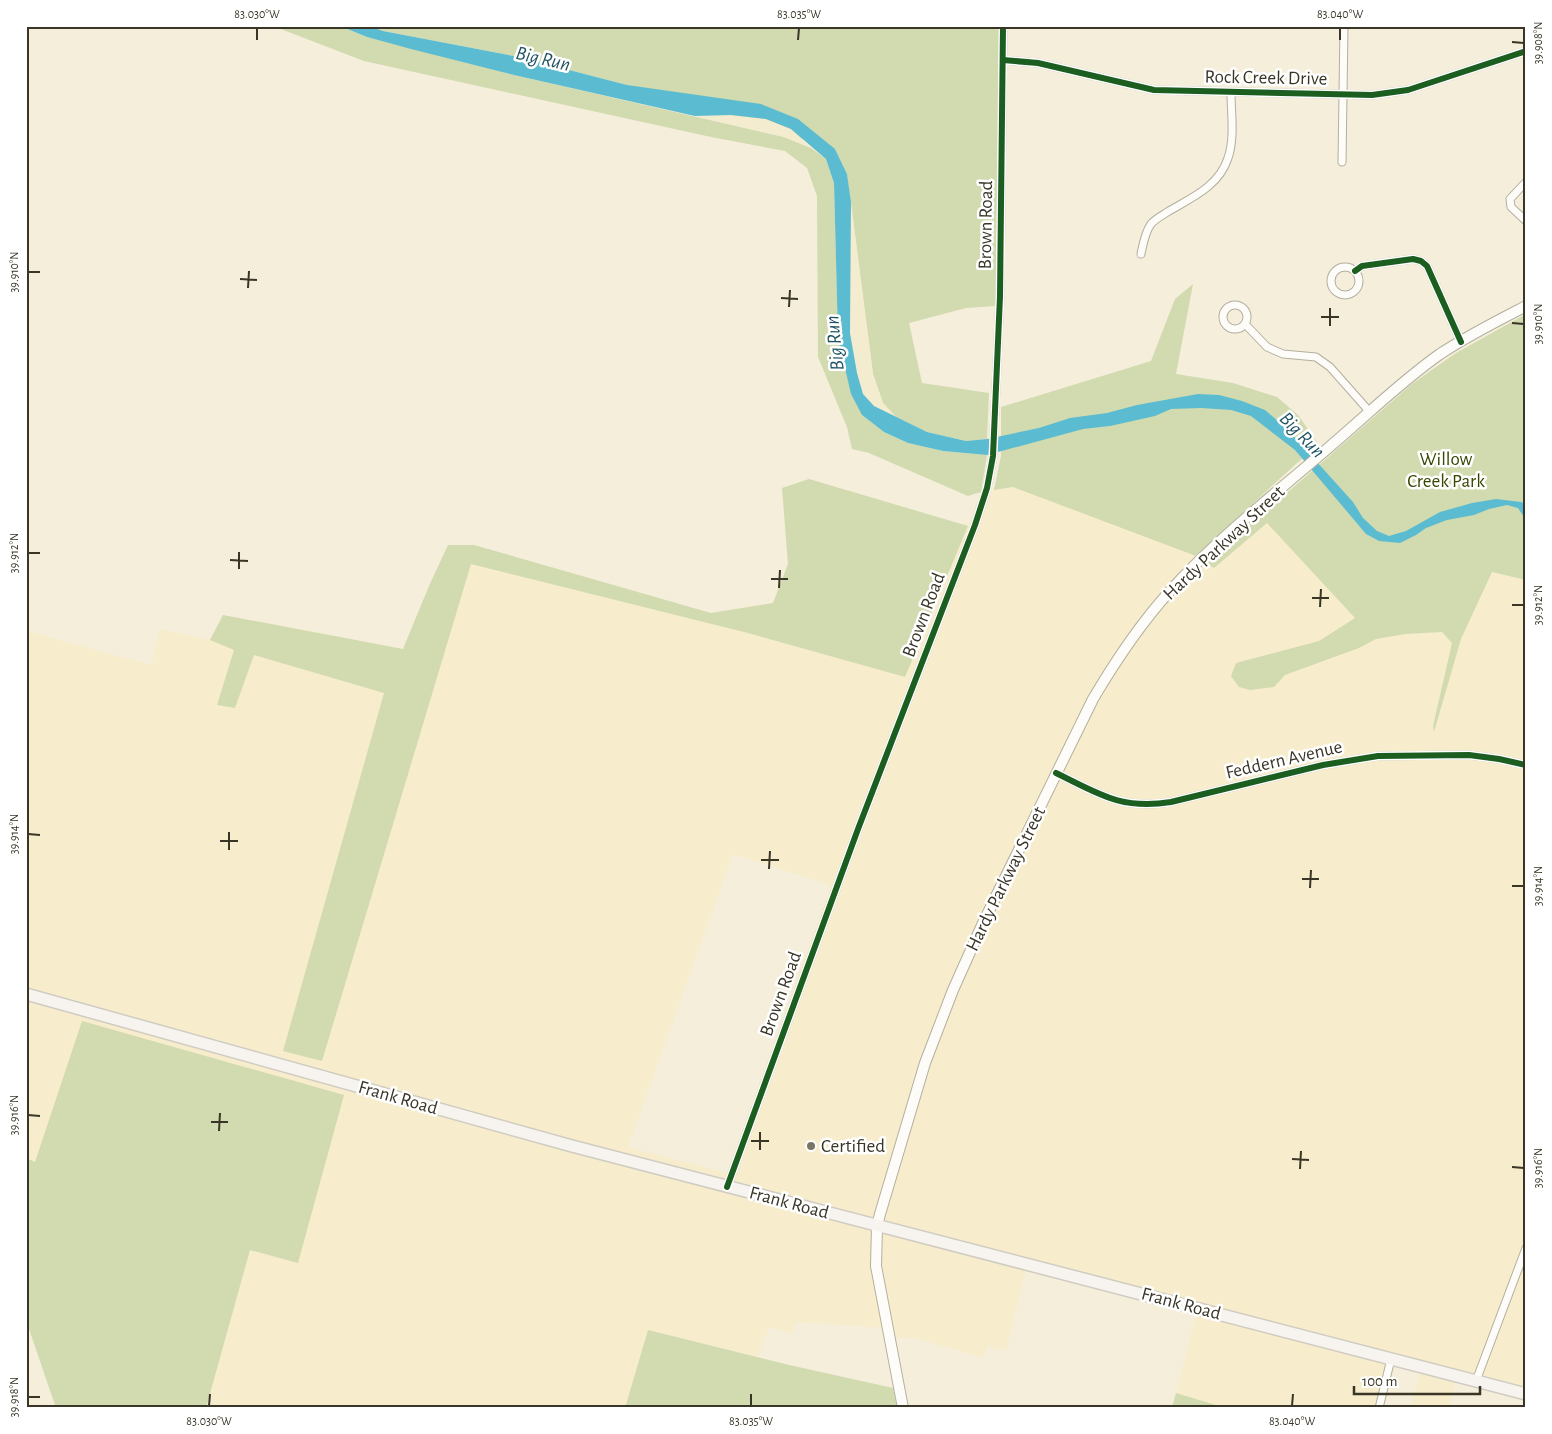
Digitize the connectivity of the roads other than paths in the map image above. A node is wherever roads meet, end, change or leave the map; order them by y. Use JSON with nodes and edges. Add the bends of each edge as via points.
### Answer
{"nodes":[{"id":1,"x":1003,"y":26,"type":"edge"},
{"id":2,"x":1344,"y":26,"type":"edge"},
{"id":3,"x":1526,"y":51,"type":"edge"},
{"id":4,"x":1003,"y":60,"type":"junction"},
{"id":5,"x":1231,"y":93,"type":"junction"},
{"id":6,"x":1343,"y":95,"type":"junction"},
{"id":7,"x":1342,"y":162,"type":"dead end"},
{"id":8,"x":1526,"y":182,"type":"edge"},
{"id":9,"x":1526,"y":221,"type":"edge"},
{"id":10,"x":1141,"y":254,"type":"dead end"},
{"id":11,"x":1355,"y":271,"type":"junction"},
{"id":12,"x":1526,"y":306,"type":"edge"},
{"id":13,"x":1245,"y":324,"type":"dead end"},
{"id":14,"x":1461,"y":342,"type":"junction"},
{"id":15,"x":1369,"y":411,"type":"junction"},
{"id":16,"x":1526,"y":765,"type":"edge"},
{"id":17,"x":1056,"y":773,"type":"junction"},
{"id":18,"x":26,"y":994,"type":"edge"},
{"id":19,"x":727,"y":1187,"type":"junction"},
{"id":20,"x":877,"y":1226,"type":"junction"},
{"id":21,"x":1526,"y":1248,"type":"edge"},
{"id":22,"x":1391,"y":1359,"type":"junction"},
{"id":23,"x":1476,"y":1381,"type":"junction"},
{"id":24,"x":1526,"y":1394,"type":"edge"},
{"id":25,"x":904,"y":1408,"type":"edge"},
{"id":26,"x":1378,"y":1408,"type":"edge"}],
"edges":[{"from":1,"to":4,"type":"street","name":"Brown Road"},
{"from":2,"to":6,"type":"street"},
{"from":3,"to":6,"type":"street","name":"Rock Creek Drive","via":[[1408,90],[1372,96]]},
{"from":4,"to":5,"type":"street","name":"Rock Creek Drive","via":[[1038,63],[1154,90]]},
{"from":4,"to":19,"type":"street","name":"Brown Road","via":[[1000,296],[993,456],[987,488]]},
{"from":5,"to":6,"type":"street","name":"Rock Creek Drive"},
{"from":5,"to":10,"type":"street","via":[[1231,144],[1223,170],[1216,181],[1151,224]]},
{"from":6,"to":7,"type":"street"},
{"from":8,"to":9,"type":"street","via":[[1510,199],[1511,207]]},
{"from":11,"to":11,"type":"street","via":[[1359,284],[1354,291],[1345,295],[1333,289],[1331,280],[1338,269],[1347,267]]},
{"from":11,"to":14,"type":"street","via":[[1362,266],[1413,259],[1420,261],[1433,277]]},
{"from":12,"to":14,"type":"main road","name":"Hardy Parkway Street"},
{"from":13,"to":15,"type":"street","via":[[1268,347],[1283,354],[1316,357]]},
{"from":14,"to":15,"type":"main road","name":"Hardy Parkway Street","via":[[1427,363]]},
{"from":15,"to":17,"type":"main road","name":"Hardy Parkway Street","via":[[1207,553],[1170,590],[1108,672]]},
{"from":16,"to":17,"type":"street","name":"Feddern Avenue","via":[[1469,755],[1378,756],[1323,765],[1155,805],[1138,805],[1106,797]]},
{"from":17,"to":20,"type":"main road","name":"Hardy Parkway Street","via":[[942,1017],[915,1092]]},
{"from":18,"to":19,"type":"main road","name":"Frank Road"},
{"from":19,"to":20,"type":"main road","name":"Frank Road"},
{"from":20,"to":22,"type":"main road","name":"Frank Road"},
{"from":20,"to":25,"type":"main road","via":[[876,1266]]},
{"from":21,"to":23,"type":"street"},
{"from":22,"to":23,"type":"main road","name":"Frank Road"},
{"from":22,"to":26,"type":"street"},
{"from":23,"to":24,"type":"main road","name":"Frank Road"}]}
